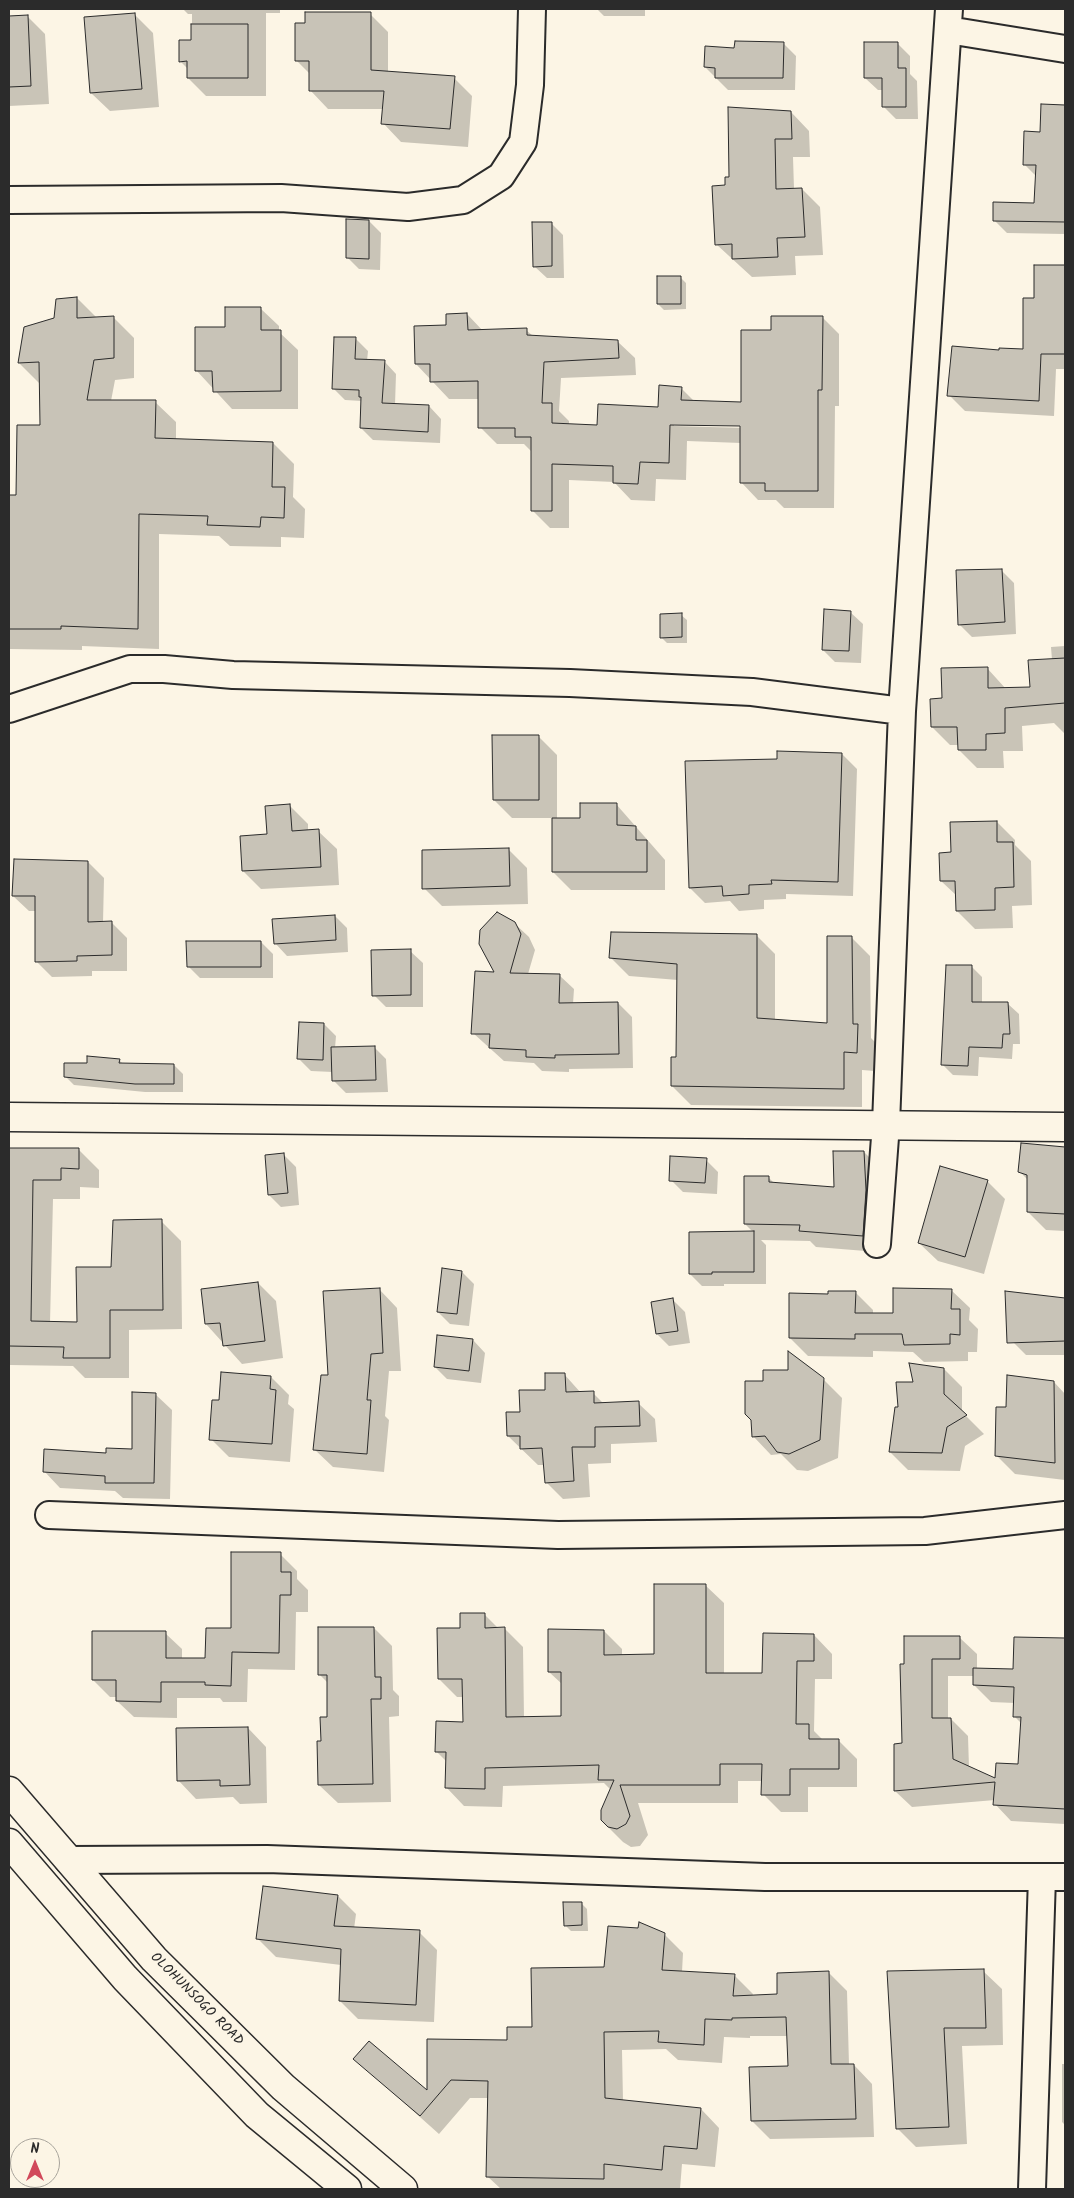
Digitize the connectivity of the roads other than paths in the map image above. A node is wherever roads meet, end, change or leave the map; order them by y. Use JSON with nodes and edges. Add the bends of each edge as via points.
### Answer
{"nodes":[{"id":1,"x":532,"y":9,"type":"edge"},
{"id":2,"x":948,"y":19,"type":"edge"},
{"id":3,"x":1065,"y":49,"type":"edge"},
{"id":4,"x":9,"y":200,"type":"edge"},
{"id":5,"x":9,"y":709,"type":"edge"},
{"id":6,"x":902,"y":710,"type":"junction"},
{"id":7,"x":9,"y":1117,"type":"edge"},
{"id":8,"x":886,"y":1124,"type":"junction"},
{"id":9,"x":1065,"y":1127,"type":"edge"},
{"id":10,"x":877,"y":1244,"type":"dead end"},
{"id":11,"x":49,"y":1515,"type":"dead end"},
{"id":12,"x":1065,"y":1516,"type":"edge"},
{"id":13,"x":9,"y":1791,"type":"edge"},
{"id":14,"x":9,"y":1843,"type":"edge"},
{"id":15,"x":68,"y":1860,"type":"junction"},
{"id":16,"x":1054,"y":1877,"type":"edge"},
{"id":17,"x":347,"y":2189,"type":"edge"},
{"id":18,"x":403,"y":2189,"type":"edge"},
{"id":19,"x":1032,"y":2189,"type":"edge"}],
"edges":[{"from":1,"to":4,"type":"street","via":[[530,86],[523,142],[501,176],[463,200],[408,207],[281,198]]},
{"from":2,"to":3,"type":"street"},
{"from":2,"to":6,"type":"street"},
{"from":5,"to":6,"type":"street","via":[[130,669],[164,669],[233,675],[560,682],[752,692]]},
{"from":6,"to":8,"type":"street"},
{"from":7,"to":8,"type":"street"},
{"from":8,"to":9,"type":"street"},
{"from":8,"to":10,"type":"street"},
{"from":11,"to":12,"type":"street","via":[[558,1535],[925,1531]]},
{"from":13,"to":15,"type":"street","name":"OLOHUNSOGO ROAD"},
{"from":14,"to":17,"type":"street","via":[[125,1978],[250,2108]]},
{"from":15,"to":16,"type":"street","via":[[267,1859],[766,1877]]},
{"from":15,"to":18,"type":"street","name":"OLOHUNSOGO ROAD","via":[[154,1959],[283,2087]]},
{"from":16,"to":19,"type":"street"}]}
